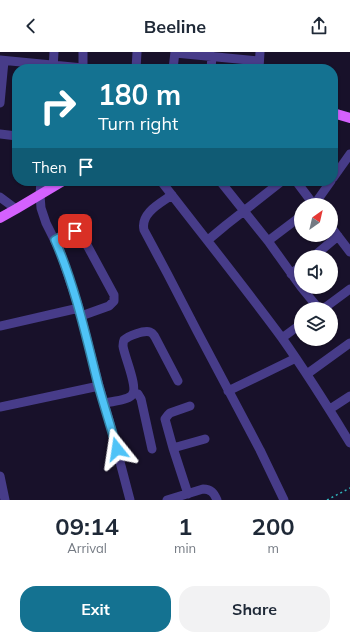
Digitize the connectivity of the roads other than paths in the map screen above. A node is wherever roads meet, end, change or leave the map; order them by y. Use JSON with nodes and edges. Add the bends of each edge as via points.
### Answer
{"nodes":[{"id":1,"x":54,"y":52,"type":"edge"},
{"id":2,"x":83,"y":52,"type":"edge"},
{"id":3,"x":137,"y":52,"type":"edge"},
{"id":4,"x":175,"y":53,"type":"edge"},
{"id":5,"x":212,"y":56,"type":"junction"},
{"id":6,"x":7,"y":58,"type":"edge"},
{"id":7,"x":259,"y":61,"type":"edge"},
{"id":8,"x":38,"y":64,"type":"edge"},
{"id":9,"x":53,"y":64,"type":"edge"},
{"id":10,"x":83,"y":64,"type":"edge"},
{"id":11,"x":136,"y":64,"type":"edge"},
{"id":12,"x":174,"y":64,"type":"edge"},
{"id":13,"x":211,"y":64,"type":"edge"},
{"id":14,"x":0,"y":98,"type":"edge"},
{"id":15,"x":338,"y":114,"type":"edge"},
{"id":16,"x":350,"y":118,"type":"edge"},
{"id":17,"x":0,"y":134,"type":"edge"},
{"id":18,"x":12,"y":135,"type":"edge"},
{"id":19,"x":350,"y":154,"type":"edge"},
{"id":20,"x":338,"y":171,"type":"edge"},
{"id":21,"x":41,"y":186,"type":"edge"},
{"id":22,"x":55,"y":186,"type":"edge"},
{"id":23,"x":165,"y":186,"type":"edge"},
{"id":24,"x":224,"y":186,"type":"edge"},
{"id":25,"x":276,"y":186,"type":"edge"},
{"id":26,"x":300,"y":186,"type":"edge"},
{"id":27,"x":327,"y":186,"type":"edge"},
{"id":28,"x":40,"y":195,"type":"junction"},
{"id":29,"x":172,"y":195,"type":"junction"},
{"id":30,"x":0,"y":197,"type":"edge"},
{"id":31,"x":309,"y":198,"type":"edge"},
{"id":32,"x":319,"y":198,"type":"edge"},
{"id":33,"x":16,"y":209,"type":"junction"},
{"id":34,"x":244,"y":211,"type":"junction"},
{"id":35,"x":0,"y":218,"type":"edge"},
{"id":36,"x":294,"y":221,"type":"edge"},
{"id":37,"x":338,"y":236,"type":"edge"},
{"id":38,"x":55,"y":240,"type":"junction"},
{"id":39,"x":208,"y":240,"type":"junction"},
{"id":40,"x":268,"y":241,"type":"junction"},
{"id":41,"x":331,"y":242,"type":"edge"},
{"id":42,"x":321,"y":250,"type":"edge"},
{"id":43,"x":350,"y":250,"type":"edge"},
{"id":44,"x":292,"y":274,"type":"joint"},
{"id":45,"x":294,"y":277,"type":"edge"},
{"id":46,"x":350,"y":289,"type":"edge"},
{"id":47,"x":307,"y":294,"type":"edge"},
{"id":48,"x":313,"y":302,"type":"edge"},
{"id":49,"x":332,"y":302,"type":"edge"},
{"id":50,"x":80,"y":312,"type":"junction"},
{"id":51,"x":0,"y":326,"type":"edge"},
{"id":52,"x":294,"y":329,"type":"edge"},
{"id":53,"x":282,"y":338,"type":"junction"},
{"id":54,"x":350,"y":343,"type":"edge"},
{"id":55,"x":296,"y":358,"type":"junction"},
{"id":56,"x":307,"y":374,"type":"junction"},
{"id":57,"x":178,"y":381,"type":"dead end"},
{"id":58,"x":99,"y":386,"type":"junction"},
{"id":59,"x":228,"y":391,"type":"junction"},
{"id":60,"x":133,"y":393,"type":"junction"},
{"id":61,"x":350,"y":396,"type":"edge"},
{"id":62,"x":104,"y":403,"type":"junction"},
{"id":63,"x":190,"y":406,"type":"dead end"},
{"id":64,"x":0,"y":407,"type":"edge"},
{"id":65,"x":330,"y":409,"type":"junction"},
{"id":66,"x":205,"y":439,"type":"dead end"},
{"id":67,"x":350,"y":443,"type":"edge"},
{"id":68,"x":173,"y":448,"type":"junction"},
{"id":69,"x":152,"y":449,"type":"dead end"},
{"id":70,"x":0,"y":476,"type":"edge"},
{"id":71,"x":188,"y":494,"type":"junction"},
{"id":72,"x":5,"y":500,"type":"edge"},
{"id":73,"x":130,"y":500,"type":"edge"},
{"id":74,"x":167,"y":500,"type":"edge"},
{"id":75,"x":217,"y":500,"type":"edge"},
{"id":76,"x":284,"y":500,"type":"edge"}],
"edges":[{"from":1,"to":9,"type":"street"},
{"from":2,"to":10,"type":"street"},
{"from":3,"to":11,"type":"street"},
{"from":4,"to":5,"type":"street"},
{"from":4,"to":12,"type":"street"},
{"from":5,"to":7,"type":"street"},
{"from":5,"to":13,"type":"street"},
{"from":6,"to":8,"type":"street"},
{"from":6,"to":14,"type":"street"},
{"from":15,"to":16,"type":"main road"},
{"from":17,"to":18,"type":"street"},
{"from":19,"to":20,"type":"street"},
{"from":21,"to":28,"type":"street"},
{"from":22,"to":28,"type":"main road"},
{"from":23,"to":29,"type":"street"},
{"from":24,"to":34,"type":"street"},
{"from":25,"to":34,"type":"street"},
{"from":26,"to":31,"type":"street"},
{"from":27,"to":32,"type":"street"},
{"from":28,"to":33,"type":"main road"},
{"from":28,"to":38,"type":"street","via":[[46,223]]},
{"from":29,"to":39,"type":"street"},
{"from":29,"to":59,"type":"street","via":[[145,217],[142,225]]},
{"from":30,"to":33,"type":"street"},
{"from":33,"to":35,"type":"main road"},
{"from":34,"to":39,"type":"street"},
{"from":34,"to":40,"type":"street"},
{"from":36,"to":40,"type":"street"},
{"from":37,"to":43,"type":"street"},
{"from":38,"to":50,"type":"street"},
{"from":38,"to":50,"type":"street","via":[[72,231],[81,234],[114,295],[114,301],[109,306]]},
{"from":39,"to":53,"type":"street"},
{"from":40,"to":44,"type":"street"},
{"from":41,"to":42,"type":"street"},
{"from":44,"to":45,"type":"street"},
{"from":46,"to":49,"type":"street"},
{"from":47,"to":48,"type":"street"},
{"from":50,"to":51,"type":"street"},
{"from":50,"to":58,"type":"street"},
{"from":52,"to":53,"type":"street"},
{"from":53,"to":55,"type":"street"},
{"from":54,"to":56,"type":"street"},
{"from":55,"to":56,"type":"street"},
{"from":55,"to":59,"type":"street"},
{"from":56,"to":65,"type":"street"},
{"from":57,"to":60,"type":"street","via":[[155,336],[150,332],[144,332],[126,338],[123,343]]},
{"from":58,"to":62,"type":"street"},
{"from":58,"to":64,"type":"street"},
{"from":59,"to":76,"type":"street"},
{"from":60,"to":62,"type":"street","via":[[130,397]]},
{"from":60,"to":69,"type":"street","via":[[138,394],[141,399]]},
{"from":61,"to":65,"type":"street"},
{"from":62,"to":73,"type":"street"},
{"from":63,"to":68,"type":"street","via":[[170,413],[165,419]]},
{"from":65,"to":67,"type":"street"},
{"from":66,"to":68,"type":"street"},
{"from":68,"to":71,"type":"street"},
{"from":70,"to":72,"type":"street"},
{"from":71,"to":74,"type":"street"},
{"from":71,"to":75,"type":"street","via":[[207,489],[213,492]]}]}
